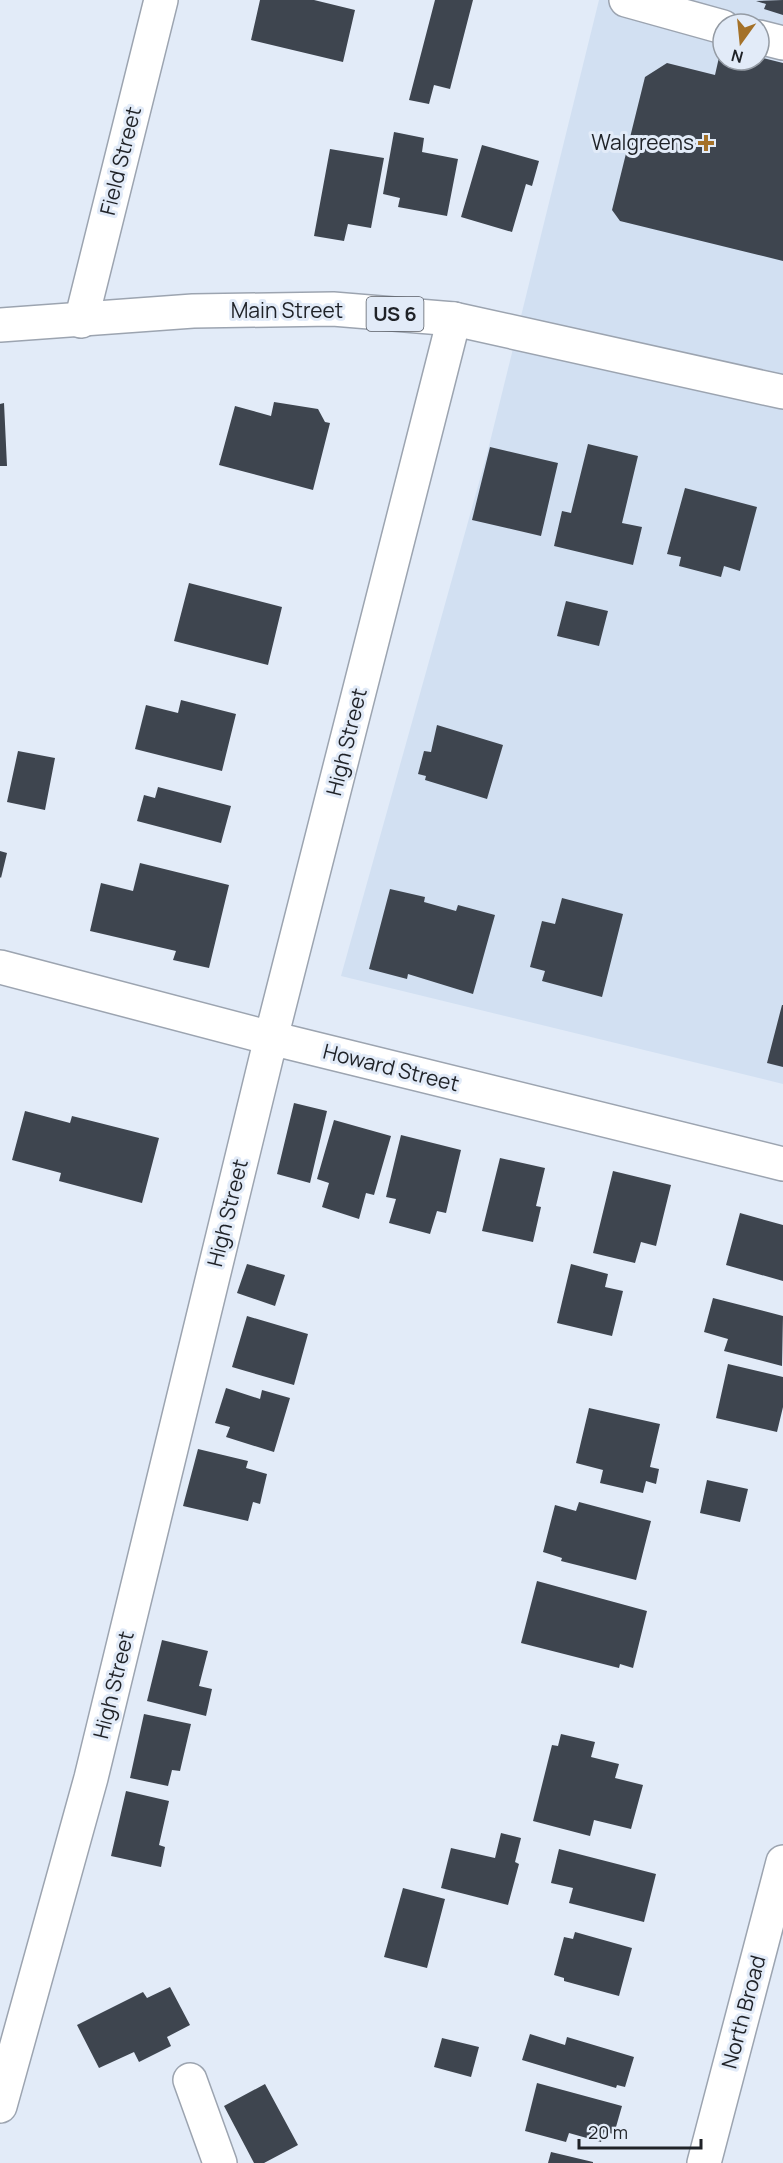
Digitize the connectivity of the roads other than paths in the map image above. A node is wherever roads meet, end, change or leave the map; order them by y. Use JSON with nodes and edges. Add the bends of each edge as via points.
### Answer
{"nodes":[{"id":1,"x":161,"y":0,"type":"edge"},
{"id":2,"x":626,"y":0,"type":"edge"},
{"id":3,"x":711,"y":24,"type":"edge"},
{"id":4,"x":454,"y":320,"type":"junction"},
{"id":5,"x":81,"y":321,"type":"junction"},
{"id":6,"x":0,"y":325,"type":"edge"},
{"id":7,"x":783,"y":392,"type":"edge"},
{"id":8,"x":0,"y":967,"type":"edge"},
{"id":9,"x":271,"y":1038,"type":"junction"},
{"id":10,"x":783,"y":1164,"type":"edge"},
{"id":11,"x":783,"y":1862,"type":"edge"},
{"id":12,"x":190,"y":2080,"type":"dead end"},
{"id":13,"x":0,"y":2106,"type":"edge"},
{"id":14,"x":220,"y":2163,"type":"edge"},
{"id":15,"x":704,"y":2163,"type":"edge"}],
"edges":[{"from":1,"to":5,"type":"street","name":"Field Street"},
{"from":2,"to":3,"type":"street"},
{"from":4,"to":5,"type":"street","name":"Main Street","number":"US 6","via":[[333,309],[194,311]]},
{"from":4,"to":7,"type":"street","name":"Main Street","number":"US 6"},
{"from":4,"to":9,"type":"street","name":"High Street"},
{"from":5,"to":6,"type":"street","name":"Main Street","number":"US 6"},
{"from":8,"to":9,"type":"street","name":"Howard Street"},
{"from":9,"to":10,"type":"street","name":"Howard Street"},
{"from":9,"to":13,"type":"street","name":"High Street","via":[[88,1788]]},
{"from":11,"to":15,"type":"street","name":"North Broad"},
{"from":12,"to":14,"type":"street"}]}
